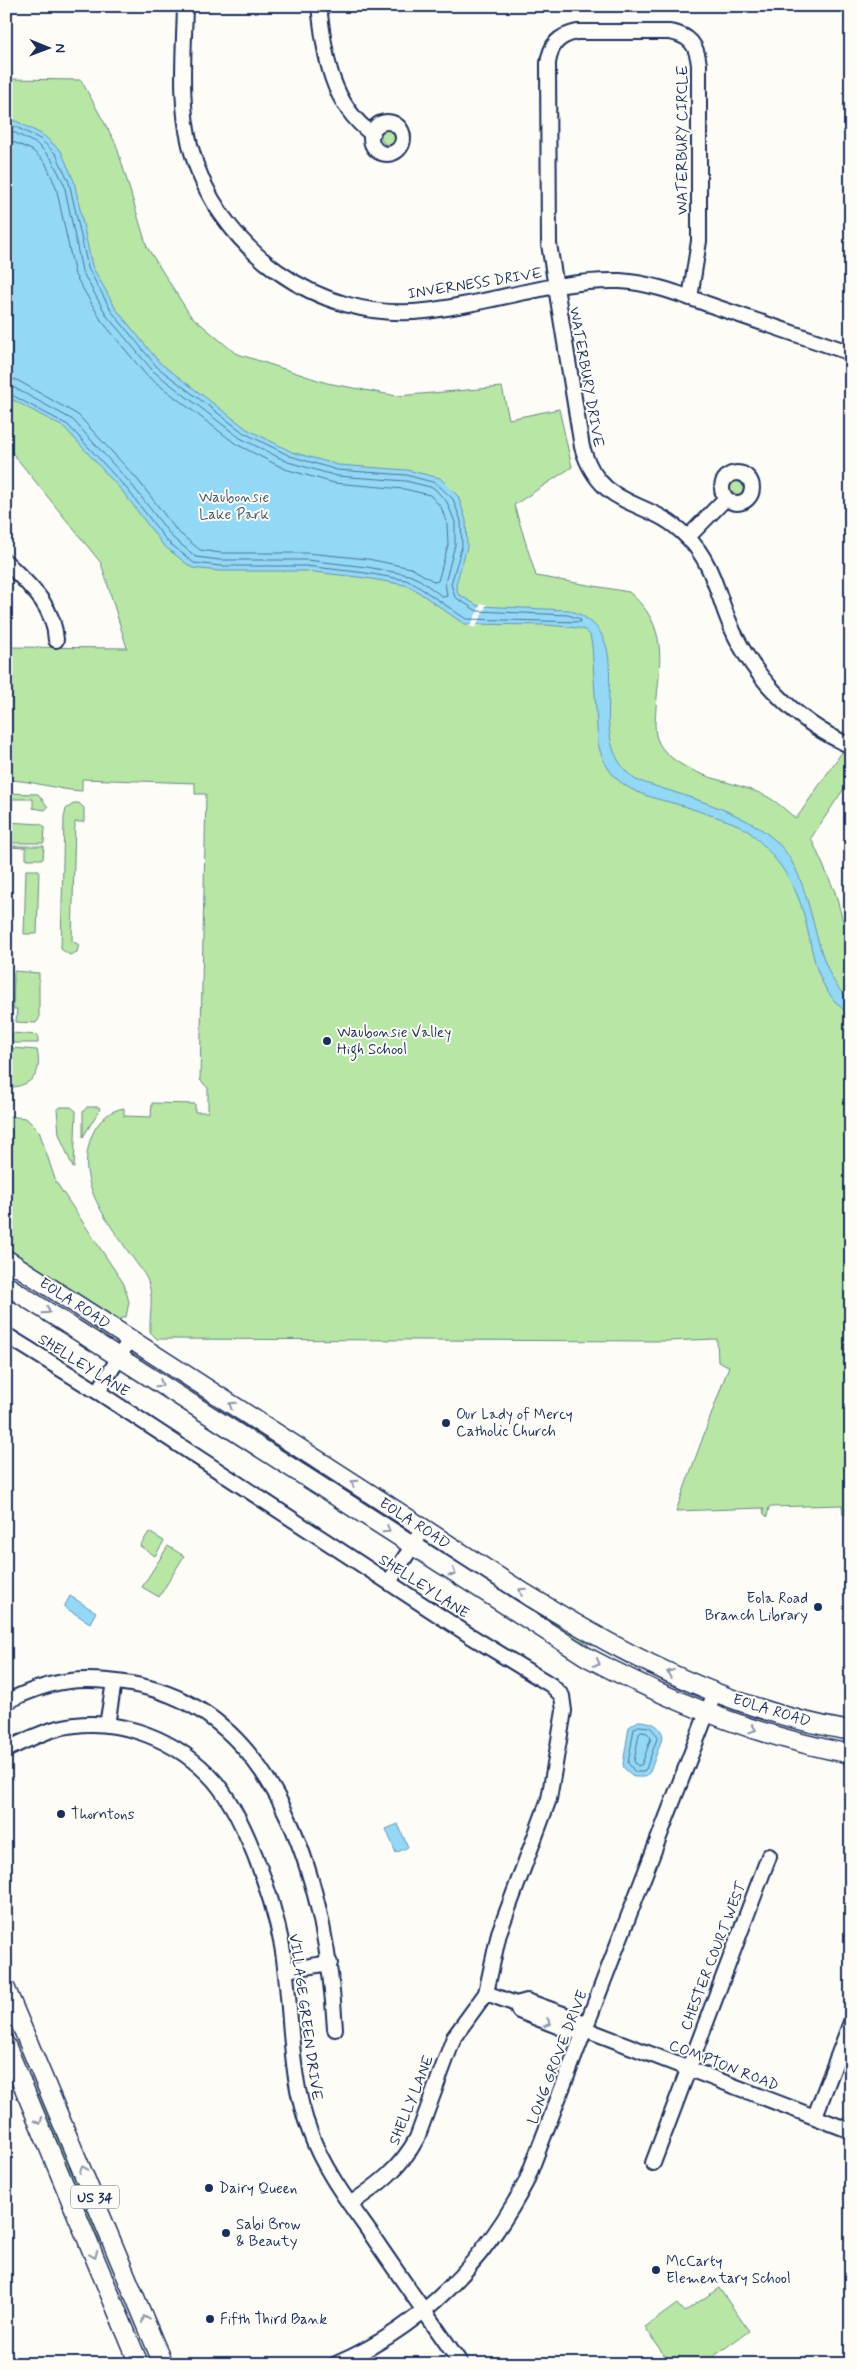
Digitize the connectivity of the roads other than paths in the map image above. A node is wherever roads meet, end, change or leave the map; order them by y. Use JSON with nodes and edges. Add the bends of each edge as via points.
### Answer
{"nodes":[{"id":1,"x":185,"y":6,"type":"edge"},
{"id":2,"x":319,"y":6,"type":"edge"},
{"id":3,"x":372,"y":134,"type":"dead end"},
{"id":4,"x":554,"y":286,"type":"junction"},
{"id":5,"x":690,"y":298,"type":"junction"},
{"id":6,"x":851,"y":353,"type":"edge"},
{"id":7,"x":726,"y":498,"type":"dead end"},
{"id":8,"x":688,"y":537,"type":"junction"},
{"id":9,"x":6,"y":562,"type":"edge"},
{"id":10,"x":56,"y":640,"type":"dead end"},
{"id":11,"x":851,"y":746,"type":"edge"},
{"id":12,"x":6,"y":1259,"type":"edge"},
{"id":13,"x":6,"y":1285,"type":"edge"},
{"id":14,"x":6,"y":1335,"type":"edge"},
{"id":15,"x":130,"y":1339,"type":"junction"},
{"id":16,"x":119,"y":1358,"type":"junction"},
{"id":17,"x":98,"y":1392,"type":"junction"},
{"id":18,"x":424,"y":1528,"type":"junction"},
{"id":19,"x":412,"y":1547,"type":"junction"},
{"id":20,"x":389,"y":1582,"type":"junction"},
{"id":21,"x":114,"y":1682,"type":"junction"},
{"id":22,"x":715,"y":1692,"type":"junction"},
{"id":23,"x":6,"y":1702,"type":"edge"},
{"id":24,"x":706,"y":1713,"type":"junction"},
{"id":25,"x":107,"y":1725,"type":"junction"},
{"id":26,"x":851,"y":1732,"type":"edge"},
{"id":27,"x":6,"y":1750,"type":"edge"},
{"id":28,"x":851,"y":1754,"type":"edge"},
{"id":29,"x":769,"y":1856,"type":"dead end"},
{"id":30,"x":330,"y":1963,"type":"junction"},
{"id":31,"x":286,"y":1970,"type":"junction"},
{"id":32,"x":6,"y":1989,"type":"edge"},
{"id":33,"x":486,"y":1994,"type":"junction"},
{"id":34,"x":851,"y":2022,"type":"edge"},
{"id":35,"x":335,"y":2029,"type":"dead end"},
{"id":36,"x":585,"y":2029,"type":"junction"},
{"id":37,"x":6,"y":2045,"type":"edge"},
{"id":38,"x":688,"y":2068,"type":"junction"},
{"id":39,"x":44,"y":2075,"type":"junction"},
{"id":40,"x":20,"y":2076,"type":"junction"},
{"id":41,"x":815,"y":2116,"type":"junction"},
{"id":42,"x":851,"y":2131,"type":"edge"},
{"id":43,"x":652,"y":2163,"type":"dead end"},
{"id":44,"x":350,"y":2204,"type":"junction"},
{"id":45,"x":425,"y":2312,"type":"junction"},
{"id":46,"x":139,"y":2364,"type":"edge"},
{"id":47,"x":164,"y":2364,"type":"edge"},
{"id":48,"x":336,"y":2364,"type":"edge"},
{"id":49,"x":461,"y":2364,"type":"edge"}],
"edges":[{"from":1,"to":4,"type":"street","name":"INVERNESS DRIVE","via":[[184,103],[194,160],[220,212],[243,244],[266,263],[297,285],[325,298],[373,310],[425,311]]},
{"from":2,"to":3,"type":"street","via":[[323,39],[336,90],[347,111]]},
{"from":4,"to":5,"type":"street","name":"INVERNESS DRIVE","via":[[622,281],[656,286]]},
{"from":4,"to":5,"type":"street","name":"WATERBURY CIRCLE","via":[[549,244],[550,51],[564,35],[576,32],[669,32],[681,34],[690,41],[698,52],[700,65],[699,241]]},
{"from":4,"to":8,"type":"street","name":"WATERBURY DRIVE","via":[[582,447],[590,470],[615,496],[660,517]]},
{"from":5,"to":6,"type":"street","name":"INVERNESS DRIVE"},
{"from":7,"to":8,"type":"street"},
{"from":8,"to":11,"type":"street","name":"WATERBURY DRIVE","via":[[710,571],[731,626],[752,664],[777,695],[798,714]]},
{"from":9,"to":10,"type":"street","via":[[40,596],[54,621]]},
{"from":12,"to":15,"type":"main road","name":"EOLA ROAD"},
{"from":13,"to":16,"type":"main road","name":"EOLA ROAD","one_way":true},
{"from":14,"to":17,"type":"street","name":"SHELLEY LANE"},
{"from":15,"to":16,"type":"street"},
{"from":18,"to":15,"type":"main road","name":"EOLA ROAD","one_way":true},
{"from":16,"to":17,"type":"street"},
{"from":16,"to":19,"type":"main road","name":"EOLA ROAD","one_way":true},
{"from":17,"to":20,"type":"street","name":"SHELLEY LANE"},
{"from":18,"to":19,"type":"street"},
{"from":22,"to":18,"type":"main road","name":"EOLA ROAD","one_way":true,"via":[[617,1648]]},
{"from":19,"to":20,"type":"street"},
{"from":19,"to":24,"type":"main road","name":"EOLA ROAD","one_way":true,"via":[[587,1657]]},
{"from":20,"to":33,"type":"street","name":"SHELLEY LANE","via":[[551,1685],[558,1690],[564,1702],[550,1799],[499,1933]]},
{"from":21,"to":23,"type":"street","via":[[72,1680],[50,1683]]},
{"from":21,"to":25,"type":"street"},
{"from":21,"to":30,"type":"street","via":[[175,1696],[217,1723],[248,1753],[266,1777],[306,1863]]},
{"from":22,"to":24,"type":"street","name":"LONG GROVE DRIVE"},
{"from":22,"to":26,"type":"main road","name":"EOLA ROAD","via":[[804,1721]]},
{"from":24,"to":28,"type":"main road","name":"EOLA ROAD","one_way":true,"via":[[767,1734]]},
{"from":24,"to":36,"type":"street","name":"LONG GROVE DRIVE"},
{"from":25,"to":27,"type":"street","name":"VILLAGE GREEN DRIVE","via":[[56,1729]]},
{"from":25,"to":31,"type":"street","name":"VILLAGE GREEN DRIVE","via":[[131,1729],[160,1740],[209,1774],[240,1823],[257,1861],[274,1913]]},
{"from":29,"to":38,"type":"street","name":"CHESTER COURT WEST"},
{"from":30,"to":31,"type":"street"},
{"from":30,"to":35,"type":"street"},
{"from":31,"to":44,"type":"street","name":"VILLAGE GREEN DRIVE","via":[[295,2074],[302,2107],[320,2156]]},
{"from":32,"to":39,"type":"main road","number":"US 34"},
{"from":33,"to":36,"type":"street","name":"COMPTON ROAD","via":[[516,2004],[519,2011],[566,2030]]},
{"from":33,"to":44,"type":"street","name":"SHELLY LANE","via":[[454,2037],[409,2152],[384,2180]]},
{"from":34,"to":41,"type":"street"},
{"from":36,"to":38,"type":"street","name":"COMPTON ROAD"},
{"from":36,"to":45,"type":"street","name":"LONG GROVE DRIVE","via":[[518,2198],[481,2252]]},
{"from":37,"to":40,"type":"main road","number":"US 34"},
{"from":38,"to":41,"type":"street","name":"COMPTON ROAD"},
{"from":38,"to":43,"type":"street","name":"CHESTER COURT WEST"},
{"from":39,"to":40,"type":"main road"},
{"from":47,"to":39,"type":"main road","number":"US 34","one_way":true},
{"from":40,"to":46,"type":"main road","number":"US 34","one_way":true},
{"from":41,"to":42,"type":"street","name":"COMPTON ROAD"},
{"from":44,"to":45,"type":"street","name":"VILLAGE GREEN DRIVE"},
{"from":45,"to":48,"type":"street","name":"LONG GROVE DRIVE","via":[[367,2349]]},
{"from":45,"to":49,"type":"street","name":"VILLAGE GREEN DRIVE"}]}
